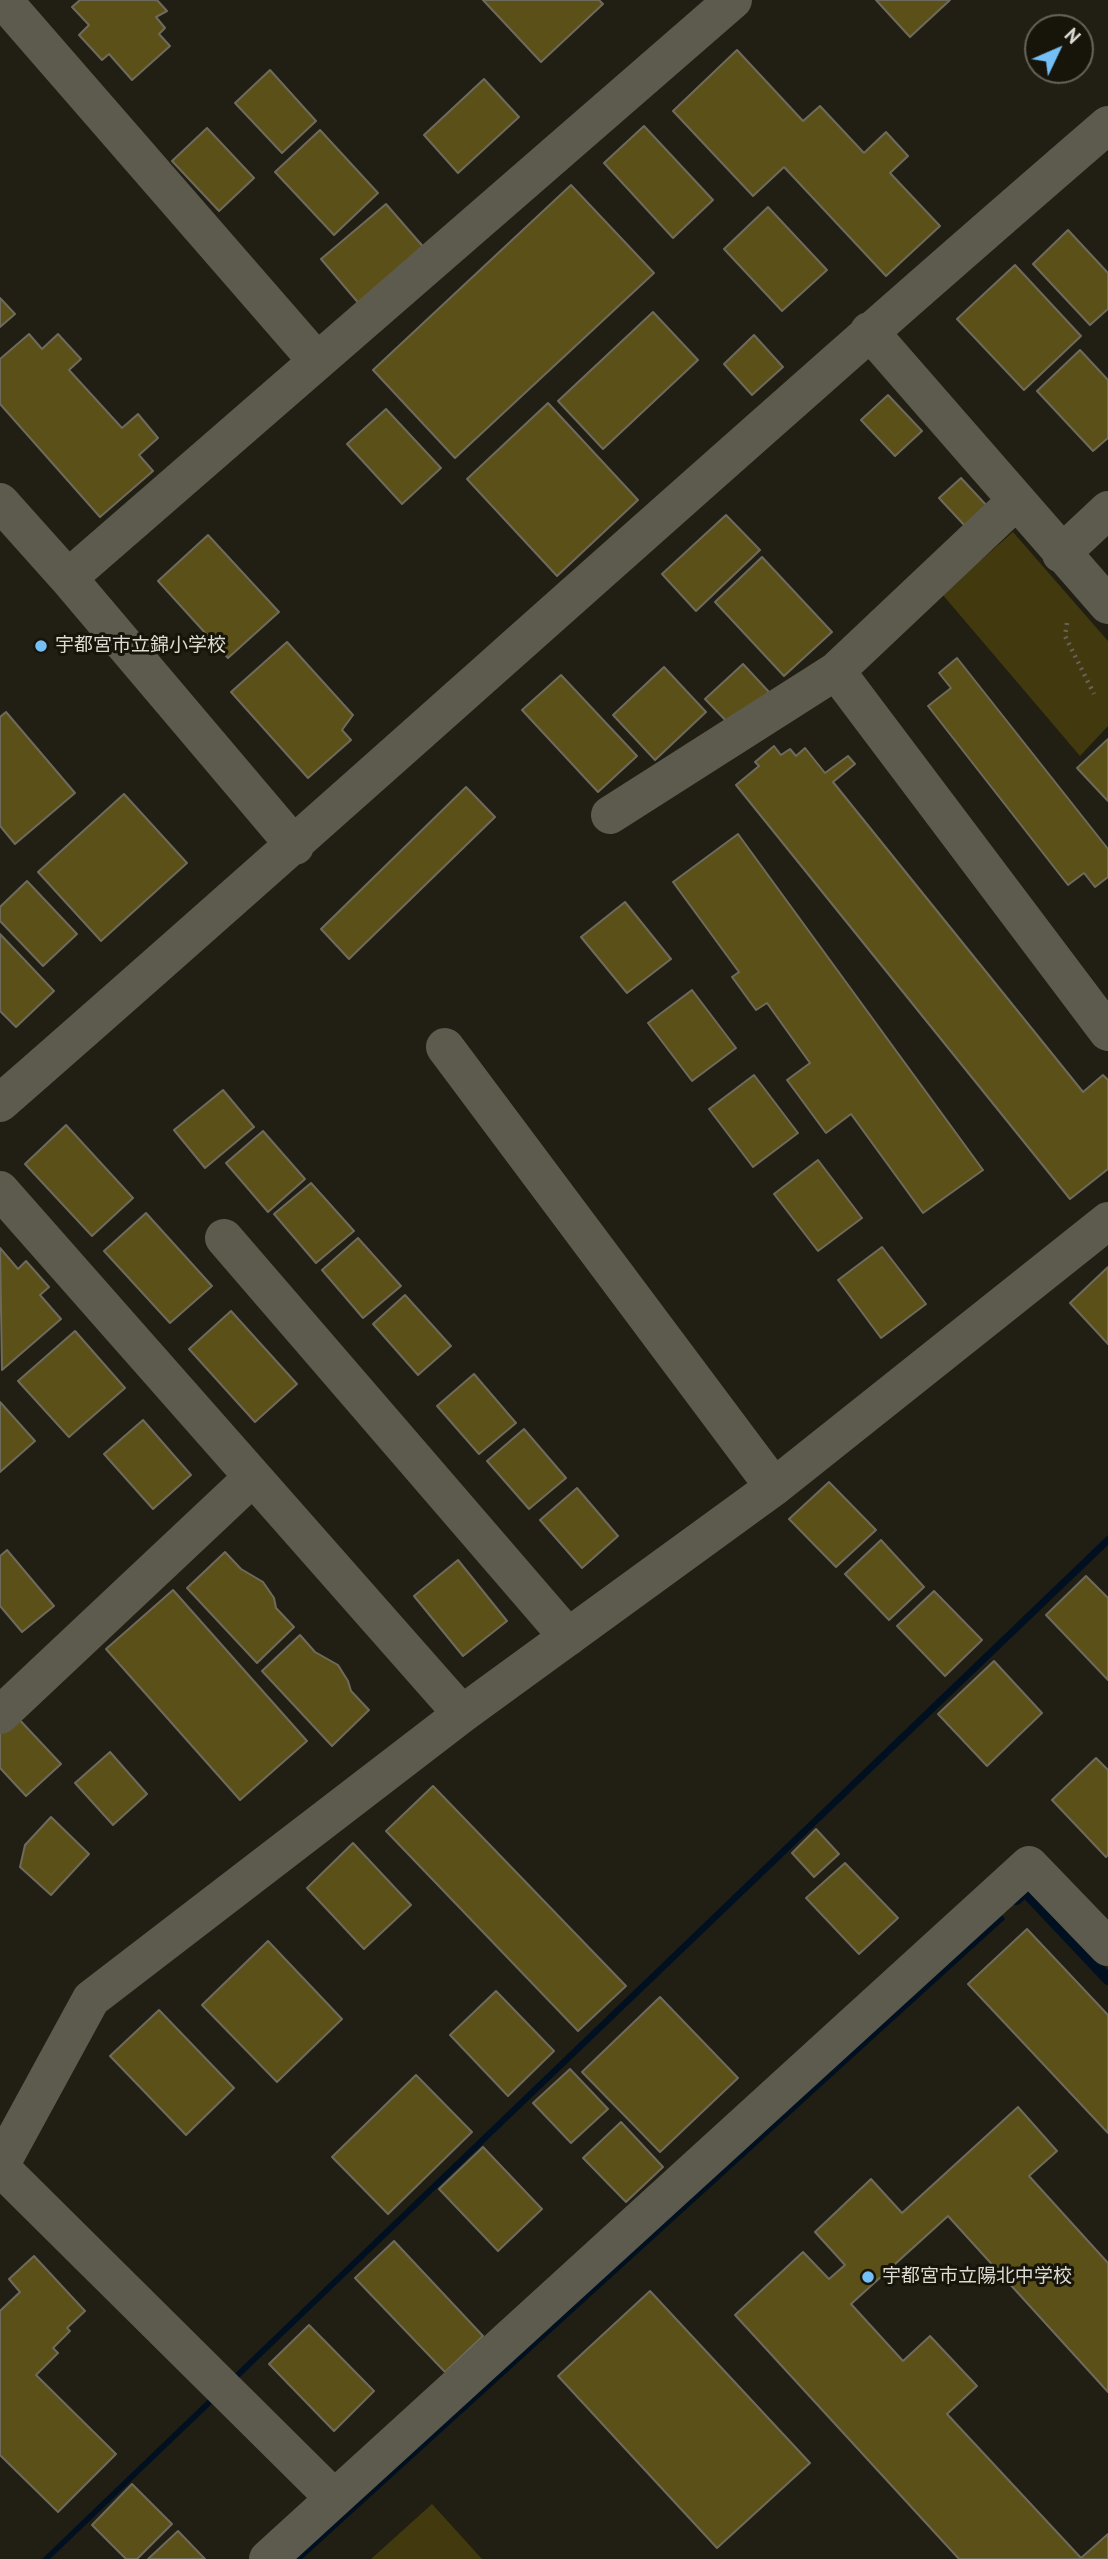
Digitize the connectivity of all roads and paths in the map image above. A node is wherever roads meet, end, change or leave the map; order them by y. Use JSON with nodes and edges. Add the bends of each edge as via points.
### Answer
{"nodes":[{"id":1,"x":733,"y":0,"type":"edge"},
{"id":2,"x":6,"y":1,"type":"edge"},
{"id":3,"x":1108,"y":125,"type":"edge"},
{"id":4,"x":869,"y":331,"type":"junction"},
{"id":5,"x":317,"y":361,"type":"junction"},
{"id":6,"x":1016,"y":501,"type":"junction"},
{"id":7,"x":0,"y":502,"type":"edge"},
{"id":8,"x":1108,"y":510,"type":"edge"},
{"id":9,"x":1062,"y":554,"type":"junction"},
{"id":10,"x":68,"y":578,"type":"junction"},
{"id":11,"x":1098,"y":595,"type":"edge"},
{"id":12,"x":836,"y":671,"type":"junction"},
{"id":13,"x":1094,"y":694,"type":"dead end"},
{"id":14,"x":610,"y":815,"type":"dead end"},
{"id":15,"x":295,"y":846,"type":"junction"},
{"id":16,"x":1108,"y":1032,"type":"edge"},
{"id":17,"x":444,"y":1047,"type":"dead end"},
{"id":18,"x":0,"y":1103,"type":"edge"},
{"id":19,"x":0,"y":1190,"type":"edge"},
{"id":20,"x":1108,"y":1221,"type":"edge"},
{"id":21,"x":224,"y":1238,"type":"dead end"},
{"id":22,"x":253,"y":1477,"type":"junction"},
{"id":23,"x":774,"y":1487,"type":"junction"},
{"id":24,"x":568,"y":1637,"type":"junction"},
{"id":25,"x":462,"y":1714,"type":"junction"},
{"id":26,"x":0,"y":1715,"type":"edge"},
{"id":27,"x":1108,"y":1947,"type":"edge"},
{"id":28,"x":0,"y":2167,"type":"edge"},
{"id":29,"x":334,"y":2498,"type":"junction"},
{"id":30,"x":268,"y":2559,"type":"edge"}],
"edges":[{"from":1,"to":5,"type":"street"},
{"from":2,"to":5,"type":"street"},
{"from":3,"to":4,"type":"street"},
{"from":4,"to":6,"type":"street"},
{"from":4,"to":15,"type":"street"},
{"from":5,"to":10,"type":"street"},
{"from":6,"to":9,"type":"street"},
{"from":6,"to":12,"type":"street"},
{"from":7,"to":10,"type":"street"},
{"from":8,"to":9,"type":"street"},
{"from":9,"to":11,"type":"street"},
{"from":10,"to":15,"type":"street"},
{"from":11,"to":13,"type":"path","via":[[1072,600],[1065,636]]},
{"from":12,"to":14,"type":"street"},
{"from":12,"to":16,"type":"street"},
{"from":15,"to":18,"type":"street"},
{"from":17,"to":23,"type":"street"},
{"from":19,"to":22,"type":"street"},
{"from":20,"to":23,"type":"street"},
{"from":21,"to":24,"type":"street"},
{"from":22,"to":25,"type":"street"},
{"from":22,"to":26,"type":"street"},
{"from":23,"to":24,"type":"street"},
{"from":24,"to":25,"type":"street"},
{"from":25,"to":28,"type":"street","via":[[91,1999]]},
{"from":27,"to":29,"type":"street","via":[[1029,1866]]},
{"from":28,"to":29,"type":"street"},
{"from":29,"to":30,"type":"street"}]}
